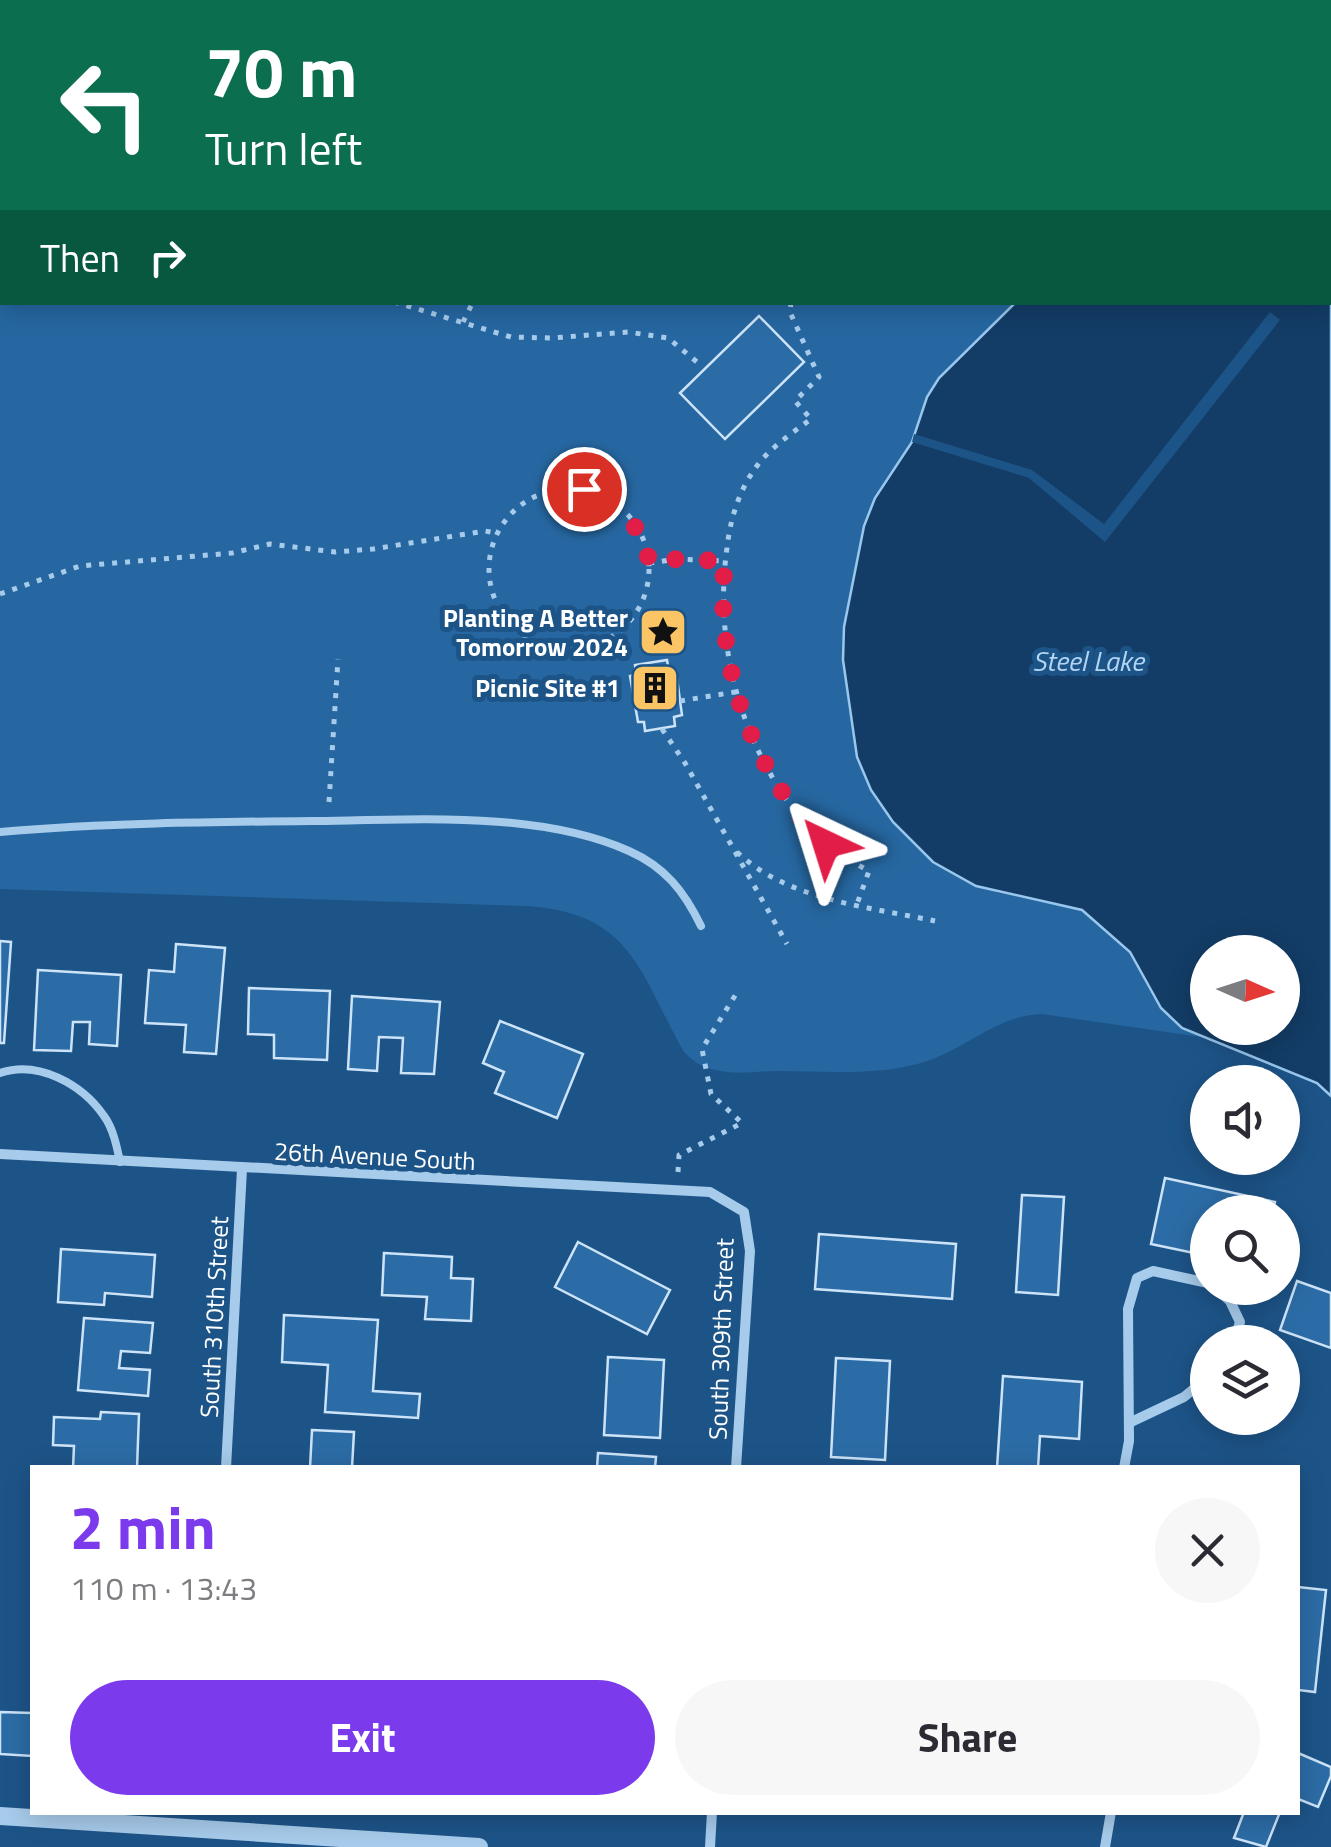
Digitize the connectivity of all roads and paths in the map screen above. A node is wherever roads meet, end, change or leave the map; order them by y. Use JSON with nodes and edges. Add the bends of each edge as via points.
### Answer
{"nodes":[{"id":1,"x":404,"y":305,"type":"edge"},
{"id":2,"x":472,"y":305,"type":"edge"},
{"id":3,"x":791,"y":305,"type":"edge"},
{"id":4,"x":463,"y":322,"type":"junction"},
{"id":5,"x":697,"y":362,"type":"dead end"},
{"id":6,"x":496,"y":533,"type":"junction"},
{"id":7,"x":725,"y":561,"type":"junction"},
{"id":8,"x":650,"y":563,"type":"junction"},
{"id":9,"x":0,"y":594,"type":"edge"},
{"id":10,"x":338,"y":660,"type":"dead end"},
{"id":11,"x":735,"y":692,"type":"junction"},
{"id":12,"x":680,"y":701,"type":"dead end"},
{"id":13,"x":662,"y":728,"type":"dead end"},
{"id":14,"x":329,"y":820,"type":"junction"},
{"id":15,"x":0,"y":832,"type":"edge"},
{"id":16,"x":731,"y":846,"type":"junction"},
{"id":17,"x":858,"y":904,"type":"junction"},
{"id":18,"x":934,"y":921,"type":"dead end"},
{"id":19,"x":701,"y":926,"type":"dead end"},
{"id":20,"x":787,"y":944,"type":"dead end"},
{"id":21,"x":736,"y":994,"type":"dead end"},
{"id":22,"x":0,"y":1072,"type":"edge"},
{"id":23,"x":0,"y":1154,"type":"edge"},
{"id":24,"x":120,"y":1162,"type":"junction"},
{"id":25,"x":242,"y":1169,"type":"junction"},
{"id":26,"x":677,"y":1190,"type":"junction"},
{"id":27,"x":744,"y":1212,"type":"joint"},
{"id":28,"x":1190,"y":1279,"type":"edge"},
{"id":29,"x":1190,"y":1392,"type":"edge"},
{"id":30,"x":1129,"y":1423,"type":"junction"},
{"id":31,"x":226,"y":1465,"type":"edge"},
{"id":32,"x":736,"y":1465,"type":"edge"},
{"id":33,"x":1124,"y":1465,"type":"edge"},
{"id":34,"x":712,"y":1815,"type":"edge"},
{"id":35,"x":1110,"y":1815,"type":"edge"},
{"id":36,"x":0,"y":1816,"type":"edge"},
{"id":37,"x":207,"y":1820,"type":"edge"},
{"id":38,"x":479,"y":1847,"type":"edge"},
{"id":39,"x":710,"y":1847,"type":"edge"},
{"id":40,"x":1105,"y":1847,"type":"edge"}],
"edges":[{"from":1,"to":4,"type":"path"},
{"from":2,"to":4,"type":"path"},
{"from":3,"to":7,"type":"path","via":[[819,377],[795,401],[810,419],[756,467],[734,513]]},
{"from":4,"to":5,"type":"path","via":[[511,337],[628,332],[668,338]]},
{"from":6,"to":8,"type":"path","via":[[533,496],[584,489],[629,515]]},
{"from":6,"to":8,"type":"path","via":[[490,584],[499,610],[516,630],[566,650],[592,646],[626,624],[646,590]]},
{"from":6,"to":9,"type":"path","via":[[334,552],[270,544],[80,566]]},
{"from":7,"to":8,"type":"path"},
{"from":7,"to":11,"type":"path","via":[[722,616]]},
{"from":10,"to":14,"type":"path"},
{"from":11,"to":12,"type":"path"},
{"from":11,"to":17,"type":"path","via":[[767,767],[808,827],[868,871]]},
{"from":13,"to":16,"type":"path"},
{"from":14,"to":15,"type":"lane","via":[[105,823]]},
{"from":14,"to":19,"type":"lane","via":[[476,822],[601,840],[672,878]]},
{"from":16,"to":17,"type":"path","via":[[773,879]]},
{"from":16,"to":20,"type":"path"},
{"from":17,"to":18,"type":"path"},
{"from":21,"to":26,"type":"path","via":[[702,1049],[711,1094],[742,1123],[679,1155]]},
{"from":22,"to":24,"type":"lane","via":[[50,1072],[81,1091],[106,1117]]},
{"from":23,"to":24,"type":"street","name":"26th Avenue South"},
{"from":24,"to":25,"type":"street","name":"26th Avenue South"},
{"from":25,"to":26,"type":"street","name":"26th Avenue South"},
{"from":25,"to":31,"type":"street","name":"South 310th Street"},
{"from":26,"to":27,"type":"street","name":"26th Avenue South","via":[[710,1192]]},
{"from":27,"to":32,"type":"street","name":"South 309th Street","via":[[750,1251]]},
{"from":28,"to":30,"type":"street","via":[[1153,1270],[1136,1278],[1128,1309]]},
{"from":29,"to":30,"type":"street"},
{"from":30,"to":33,"type":"street"},
{"from":34,"to":39,"type":"street"},
{"from":35,"to":40,"type":"street"},
{"from":36,"to":37,"type":"street"},
{"from":37,"to":38,"type":"street"}]}
